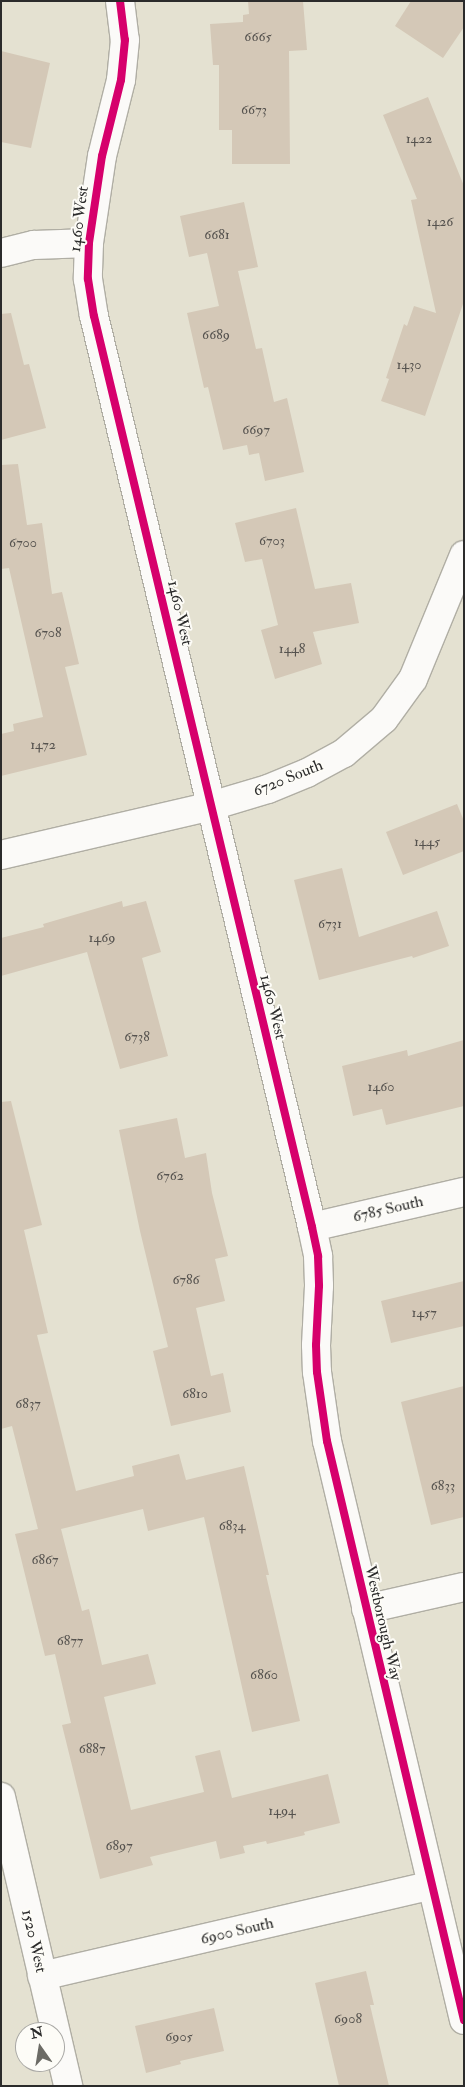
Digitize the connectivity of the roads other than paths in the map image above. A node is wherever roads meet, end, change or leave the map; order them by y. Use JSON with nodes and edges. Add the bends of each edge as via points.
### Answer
{"nodes":[{"id":1,"x":120,"y":1,"type":"edge"},
{"id":2,"x":89,"y":243,"type":"junction"},
{"id":3,"x":1,"y":253,"type":"edge"},
{"id":4,"x":464,"y":555,"type":"edge"},
{"id":5,"x":211,"y":806,"type":"junction"},
{"id":6,"x":1,"y":855,"type":"edge"},
{"id":7,"x":464,"y":1192,"type":"edge"},
{"id":8,"x":312,"y":1227,"type":"junction"},
{"id":9,"x":464,"y":1587,"type":"edge"},
{"id":10,"x":366,"y":1610,"type":"junction"},
{"id":11,"x":1,"y":1797,"type":"edge"},
{"id":12,"x":432,"y":1885,"type":"junction"},
{"id":13,"x":42,"y":1976,"type":"junction"},
{"id":14,"x":462,"y":2006,"type":"edge"},
{"id":15,"x":68,"y":2086,"type":"edge"}],
"edges":[{"from":1,"to":2,"type":"street","name":"1460 West","via":[[125,40],[121,80],[102,156]]},
{"from":2,"to":3,"type":"street","via":[[34,245]]},
{"from":2,"to":5,"type":"street","name":"1460 West","via":[[88,280],[94,316]]},
{"from":4,"to":5,"type":"street","name":"6720 South","via":[[413,679],[384,719],[344,754],[307,773]]},
{"from":5,"to":6,"type":"street","name":"6720 South"},
{"from":5,"to":8,"type":"street","name":"1460 West"},
{"from":7,"to":8,"type":"street","name":"6785 South"},
{"from":8,"to":10,"type":"street","name":"Westborough Way","via":[[318,1256],[316,1345],[320,1398]]},
{"from":9,"to":10,"type":"street"},
{"from":10,"to":12,"type":"street","name":"Westborough Way"},
{"from":11,"to":13,"type":"street","name":"1520 West"},
{"from":12,"to":13,"type":"street","name":"6900 South"},
{"from":12,"to":14,"type":"street","name":"Westborough Way"},
{"from":13,"to":15,"type":"street","name":"1520 West"}]}
